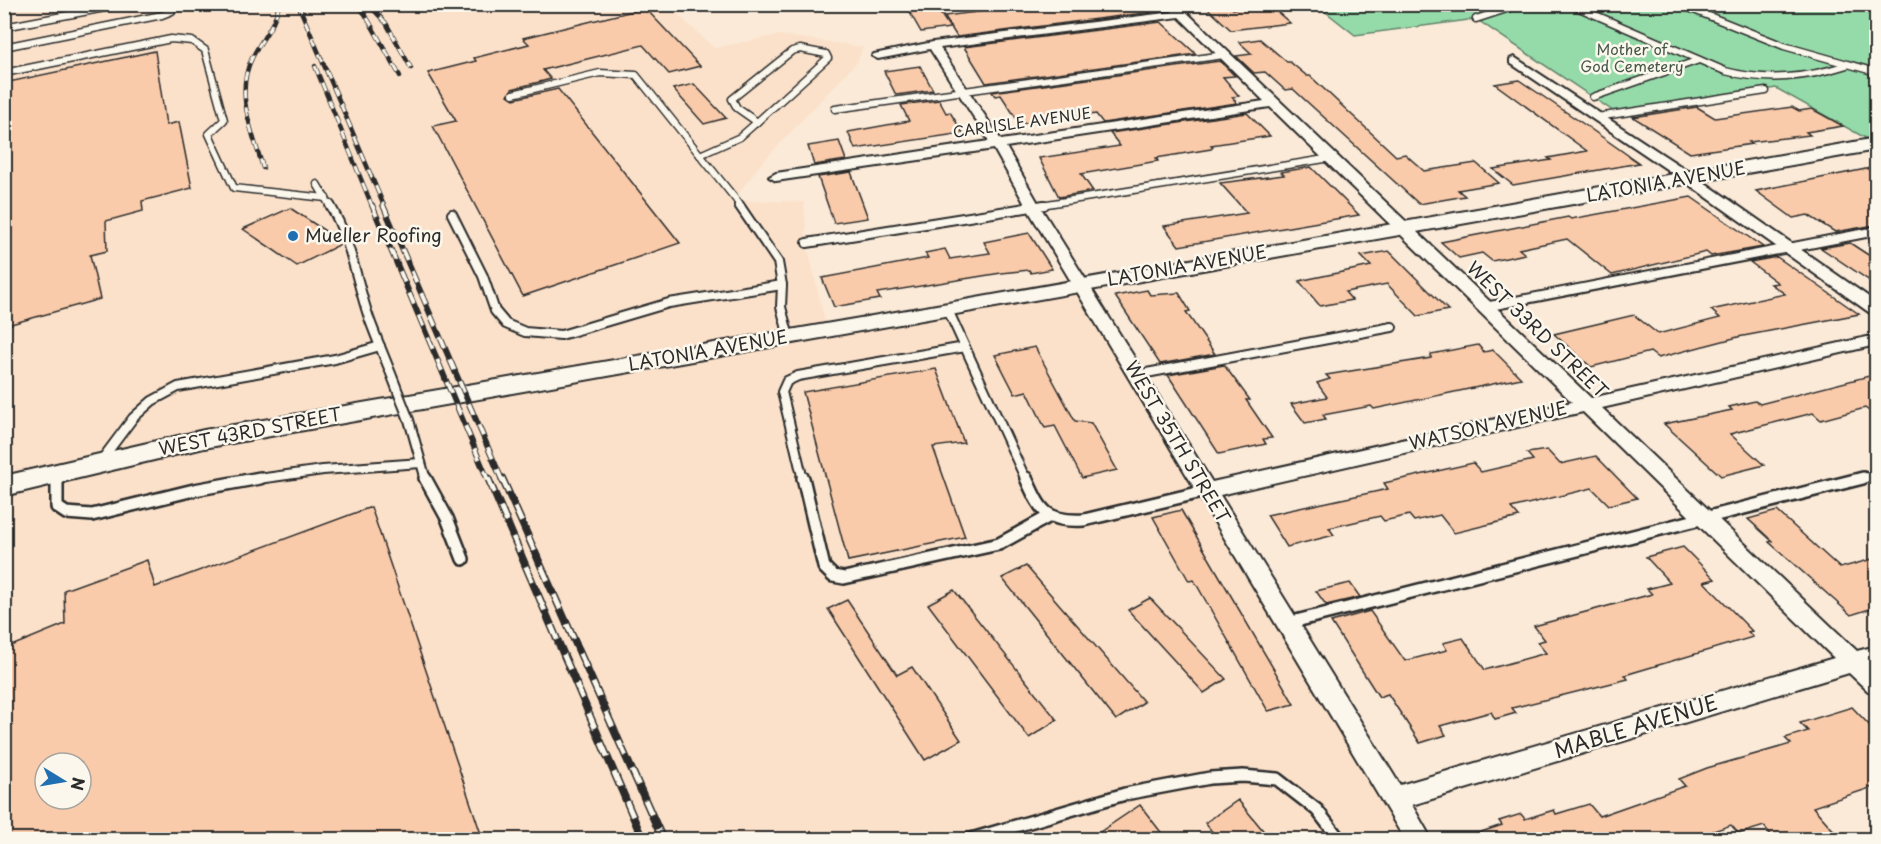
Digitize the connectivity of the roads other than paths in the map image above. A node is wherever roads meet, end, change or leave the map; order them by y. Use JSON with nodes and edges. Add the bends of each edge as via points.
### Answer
{"nodes":[{"id":1,"x":126,"y":4,"type":"edge"},
{"id":2,"x":171,"y":4,"type":"edge"},
{"id":3,"x":1522,"y":4,"type":"edge"},
{"id":4,"x":1570,"y":4,"type":"edge"},
{"id":5,"x":1679,"y":4,"type":"edge"},
{"id":6,"x":1176,"y":9,"type":"edge"},
{"id":7,"x":1476,"y":19,"type":"dead end"},
{"id":8,"x":4,"y":27,"type":"edge"},
{"id":9,"x":933,"y":45,"type":"junction"},
{"id":10,"x":4,"y":47,"type":"edge"},
{"id":11,"x":878,"y":56,"type":"dead end"},
{"id":12,"x":1224,"y":56,"type":"junction"},
{"id":13,"x":1699,"y":60,"type":"junction"},
{"id":14,"x":1514,"y":61,"type":"dead end"},
{"id":15,"x":1847,"y":65,"type":"junction"},
{"id":16,"x":1876,"y":72,"type":"edge"},
{"id":17,"x":4,"y":73,"type":"edge"},
{"id":18,"x":962,"y":91,"type":"junction"},
{"id":19,"x":1766,"y":91,"type":"dead end"},
{"id":20,"x":513,"y":94,"type":"dead end"},
{"id":21,"x":1593,"y":97,"type":"dead end"},
{"id":22,"x":1274,"y":103,"type":"junction"},
{"id":23,"x":835,"y":109,"type":"dead end"},
{"id":24,"x":1597,"y":117,"type":"junction"},
{"id":25,"x":757,"y":122,"type":"junction"},
{"id":26,"x":997,"y":143,"type":"junction"},
{"id":27,"x":1876,"y":144,"type":"edge"},
{"id":28,"x":700,"y":155,"type":"junction"},
{"id":29,"x":1331,"y":158,"type":"junction"},
{"id":30,"x":776,"y":177,"type":"dead end"},
{"id":31,"x":1689,"y":178,"type":"junction"},
{"id":32,"x":317,"y":184,"type":"dead end"},
{"id":33,"x":326,"y":198,"type":"junction"},
{"id":34,"x":1034,"y":208,"type":"junction"},
{"id":35,"x":452,"y":214,"type":"dead end"},
{"id":36,"x":1403,"y":228,"type":"junction"},
{"id":37,"x":1876,"y":231,"type":"edge"},
{"id":38,"x":807,"y":243,"type":"dead end"},
{"id":39,"x":1788,"y":249,"type":"junction"},
{"id":40,"x":782,"y":285,"type":"junction"},
{"id":41,"x":1081,"y":285,"type":"junction"},
{"id":42,"x":1485,"y":307,"type":"junction"},
{"id":43,"x":1876,"y":309,"type":"edge"},
{"id":44,"x":948,"y":310,"type":"junction"},
{"id":45,"x":1392,"y":327,"type":"dead end"},
{"id":46,"x":789,"y":337,"type":"junction"},
{"id":47,"x":1876,"y":340,"type":"edge"},
{"id":48,"x":380,"y":346,"type":"junction"},
{"id":49,"x":965,"y":347,"type":"junction"},
{"id":50,"x":1136,"y":375,"type":"junction"},
{"id":51,"x":498,"y":387,"type":"joint"},
{"id":52,"x":1585,"y":404,"type":"junction"},
{"id":53,"x":100,"y":462,"type":"junction"},
{"id":54,"x":421,"y":463,"type":"junction"},
{"id":55,"x":57,"y":472,"type":"junction"},
{"id":56,"x":1876,"y":475,"type":"edge"},
{"id":57,"x":4,"y":486,"type":"edge"},
{"id":58,"x":1206,"y":490,"type":"junction"},
{"id":59,"x":1048,"y":517,"type":"junction"},
{"id":60,"x":1706,"y":519,"type":"junction"},
{"id":61,"x":463,"y":559,"type":"dead end"},
{"id":62,"x":1288,"y":623,"type":"junction"},
{"id":63,"x":1865,"y":658,"type":"edge"},
{"id":64,"x":1876,"y":684,"type":"edge"},
{"id":65,"x":1395,"y":798,"type":"junction"},
{"id":66,"x":968,"y":840,"type":"edge"},
{"id":67,"x":1340,"y":840,"type":"edge"},
{"id":68,"x":1420,"y":840,"type":"edge"}],
"edges":[{"from":1,"to":8,"type":"lane"},
{"from":2,"to":10,"type":"lane","via":[[171,11],[162,15]]},
{"from":3,"to":7,"type":"lane"},
{"from":4,"to":13,"type":"lane"},
{"from":5,"to":15,"type":"lane","via":[[1746,33]]},
{"from":6,"to":9,"type":"street"},
{"from":6,"to":12,"type":"street","name":"WEST 33RD STREET"},
{"from":9,"to":11,"type":"street"},
{"from":9,"to":18,"type":"street","name":"WEST 35TH STREET"},
{"from":12,"to":18,"type":"lane"},
{"from":12,"to":22,"type":"street","name":"WEST 33RD STREET"},
{"from":13,"to":15,"type":"lane","via":[[1744,77],[1768,80]]},
{"from":13,"to":21,"type":"lane"},
{"from":14,"to":24,"type":"street"},
{"from":15,"to":16,"type":"lane"},
{"from":17,"to":33,"type":"lane","via":[[171,39],[192,41],[205,50],[224,120],[210,134],[234,188]]},
{"from":18,"to":23,"type":"lane"},
{"from":18,"to":26,"type":"street","name":"WEST 35TH STREET"},
{"from":19,"to":24,"type":"lane"},
{"from":20,"to":28,"type":"lane","via":[[600,73],[636,75]]},
{"from":22,"to":26,"type":"street","name":"CARLISLE AVENUE"},
{"from":22,"to":29,"type":"street","name":"WEST 33RD STREET"},
{"from":24,"to":31,"type":"street"},
{"from":25,"to":25,"type":"lane","via":[[828,58],[826,54],[792,51],[732,99],[737,108]]},
{"from":25,"to":28,"type":"lane","via":[[740,137]]},
{"from":26,"to":30,"type":"street","name":"CARLISLE AVENUE"},
{"from":26,"to":34,"type":"street","name":"WEST 35TH STREET"},
{"from":27,"to":31,"type":"street","name":"LATONIA AVENUE"},
{"from":28,"to":40,"type":"lane","via":[[743,208],[778,262]]},
{"from":29,"to":34,"type":"lane"},
{"from":29,"to":36,"type":"street","name":"WEST 33RD STREET"},
{"from":31,"to":36,"type":"street","name":"LATONIA AVENUE"},
{"from":31,"to":39,"type":"street"},
{"from":32,"to":33,"type":"lane"},
{"from":33,"to":48,"type":"lane","via":[[352,254]]},
{"from":34,"to":38,"type":"lane"},
{"from":34,"to":41,"type":"street","name":"WEST 35TH STREET"},
{"from":35,"to":40,"type":"lane","via":[[483,276],[495,311],[506,324],[525,332],[561,335],[669,303]]},
{"from":36,"to":41,"type":"street","name":"LATONIA AVENUE"},
{"from":36,"to":42,"type":"street","name":"WEST 33RD STREET"},
{"from":37,"to":39,"type":"lane"},
{"from":39,"to":42,"type":"lane"},
{"from":39,"to":43,"type":"street"},
{"from":40,"to":46,"type":"lane","via":[[781,307]]},
{"from":41,"to":44,"type":"street","name":"LATONIA AVENUE"},
{"from":41,"to":50,"type":"street","name":"WEST 35TH STREET"},
{"from":42,"to":52,"type":"street","name":"WEST 33RD STREET"},
{"from":44,"to":46,"type":"street","name":"LATONIA AVENUE"},
{"from":44,"to":49,"type":"lane"},
{"from":45,"to":50,"type":"lane"},
{"from":46,"to":51,"type":"street","name":"LATONIA AVENUE"},
{"from":47,"to":52,"type":"street","name":"WATSON AVENUE"},
{"from":48,"to":53,"type":"lane","via":[[335,359],[178,387],[156,396],[123,426]]},
{"from":48,"to":54,"type":"lane","bridge":true},
{"from":49,"to":59,"type":"lane","via":[[1039,507]]},
{"from":49,"to":59,"type":"lane","via":[[787,381],[782,392],[824,567],[833,576],[844,578],[999,544]]},
{"from":50,"to":58,"type":"street","name":"WEST 35TH STREET"},
{"from":51,"to":53,"type":"street","name":"WEST 43RD STREET","via":[[204,439]]},
{"from":52,"to":58,"type":"street","name":"WATSON AVENUE"},
{"from":52,"to":60,"type":"street","name":"WEST 33RD STREET"},
{"from":53,"to":55,"type":"street","name":"WEST 43RD STREET"},
{"from":54,"to":55,"type":"lane","via":[[278,475],[187,491],[88,516],[64,514],[57,507]]},
{"from":54,"to":61,"type":"lane"},
{"from":55,"to":57,"type":"street","name":"WEST 43RD STREET"},
{"from":56,"to":60,"type":"lane"},
{"from":58,"to":59,"type":"lane","via":[[1084,520]]},
{"from":58,"to":62,"type":"street","name":"WEST 35TH STREET"},
{"from":60,"to":62,"type":"lane"},
{"from":60,"to":63,"type":"street","name":"WEST 33RD STREET"},
{"from":62,"to":65,"type":"street","name":"WEST 35TH STREET"},
{"from":63,"to":64,"type":"street","name":"WEST 33RD STREET"},
{"from":63,"to":65,"type":"street","name":"MABLE AVENUE"},
{"from":65,"to":68,"type":"street","name":"WEST 35TH STREET"},
{"from":66,"to":67,"type":"lane","via":[[1125,794],[1243,776],[1277,779],[1317,810]]}]}
